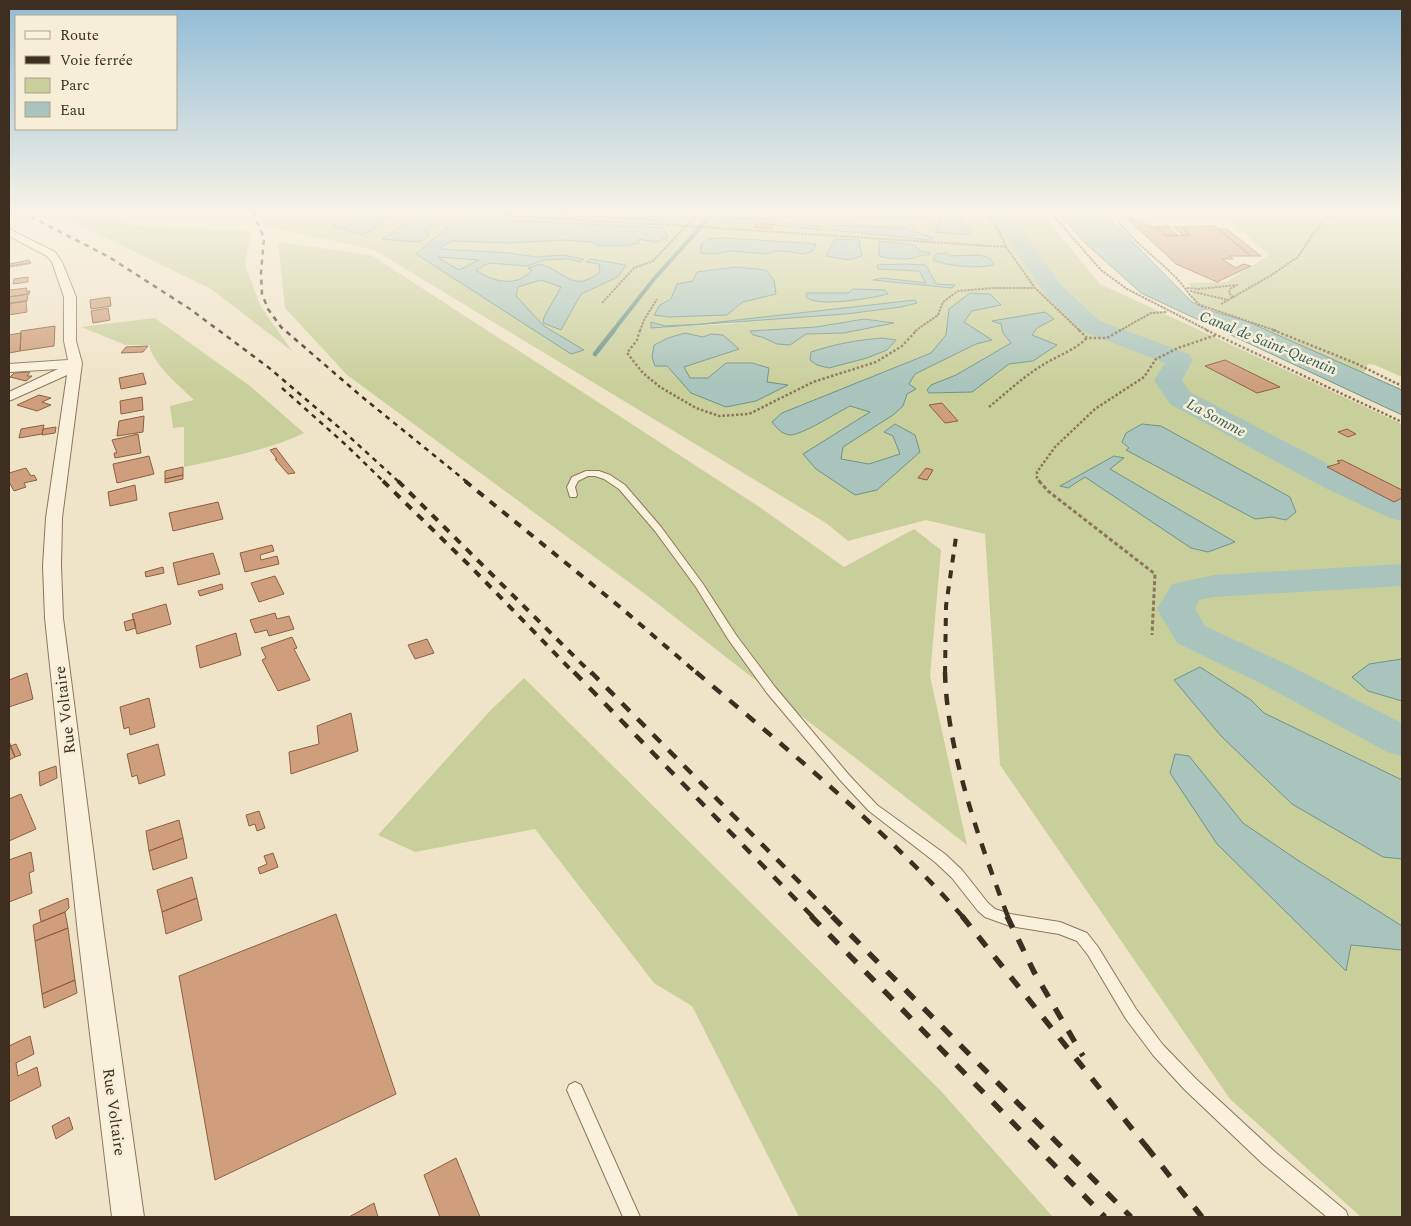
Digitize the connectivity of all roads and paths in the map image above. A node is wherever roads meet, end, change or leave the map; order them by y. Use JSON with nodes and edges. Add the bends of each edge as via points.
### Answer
{"nodes":[{"id":1,"x":60,"y":269,"type":"edge"},
{"id":2,"x":633,"y":269,"type":"edge"},
{"id":3,"x":1022,"y":269,"type":"edge"},
{"id":4,"x":1102,"y":269,"type":"edge"},
{"id":5,"x":1165,"y":269,"type":"edge"},
{"id":6,"x":1279,"y":269,"type":"edge"},
{"id":7,"x":1184,"y":287,"type":"junction"},
{"id":8,"x":1035,"y":288,"type":"junction"},
{"id":9,"x":1188,"y":290,"type":"junction"},
{"id":10,"x":1234,"y":298,"type":"junction"},
{"id":11,"x":657,"y":299,"type":"dead end"},
{"id":12,"x":1228,"y":300,"type":"junction"},
{"id":13,"x":602,"y":303,"type":"dead end"},
{"id":14,"x":1221,"y":304,"type":"dead end"},
{"id":15,"x":1169,"y":312,"type":"junction"},
{"id":16,"x":1216,"y":335,"type":"junction"},
{"id":17,"x":1087,"y":338,"type":"junction"},
{"id":18,"x":75,"y":363,"type":"junction"},
{"id":19,"x":9,"y":368,"type":"edge"},
{"id":20,"x":1402,"y":386,"type":"edge"},
{"id":21,"x":9,"y":397,"type":"edge"},
{"id":22,"x":989,"y":407,"type":"dead end"},
{"id":23,"x":1402,"y":422,"type":"edge"},
{"id":24,"x":573,"y":495,"type":"dead end"},
{"id":25,"x":1152,"y":636,"type":"dead end"},
{"id":26,"x":575,"y":1090,"type":"dead end"},
{"id":27,"x":128,"y":1217,"type":"edge"},
{"id":28,"x":632,"y":1217,"type":"edge"},
{"id":29,"x":1340,"y":1217,"type":"edge"}],
"edges":[{"from":1,"to":18,"type":"street","name":"Rue Voltaire","via":[[70,297],[70,341]]},
{"from":2,"to":13,"type":"path"},
{"from":3,"to":8,"type":"path"},
{"from":4,"to":15,"type":"path","via":[[1127,289]]},
{"from":5,"to":7,"type":"path"},
{"from":6,"to":10,"type":"path"},
{"from":7,"to":9,"type":"path"},
{"from":7,"to":10,"type":"path","via":[[1196,290],[1224,284],[1237,285],[1229,293]]},
{"from":8,"to":11,"type":"path","via":[[958,291],[943,302],[938,315],[913,333],[902,346],[876,362],[813,382],[749,414],[719,416],[696,408],[660,387],[627,353]]},
{"from":8,"to":17,"type":"path"},
{"from":9,"to":12,"type":"path"},
{"from":9,"to":20,"type":"path","via":[[1196,302],[1206,308],[1251,321],[1355,363]]},
{"from":10,"to":12,"type":"path"},
{"from":12,"to":14,"type":"path"},
{"from":15,"to":16,"type":"path"},
{"from":15,"to":17,"type":"path","via":[[1151,313],[1106,338]]},
{"from":16,"to":23,"type":"path"},
{"from":16,"to":25,"type":"path","via":[[1156,359],[1144,376],[1095,409],[1055,447],[1041,464],[1037,478],[1048,491],[1155,574],[1158,579]]},
{"from":17,"to":22,"type":"path","via":[[1030,372]]},
{"from":18,"to":19,"type":"street"},
{"from":18,"to":21,"type":"street"},
{"from":18,"to":27,"type":"street","name":"Rue Voltaire","via":[[54,518],[54,618]]},
{"from":24,"to":29,"type":"lane","via":[[571,487],[575,479],[586,474],[607,476],[622,487],[658,529],[766,682],[873,808],[940,858],[990,913],[1010,920],[1060,928],[1082,937],[1158,1050],[1268,1158]]},
{"from":26,"to":28,"type":"lane"}]}
